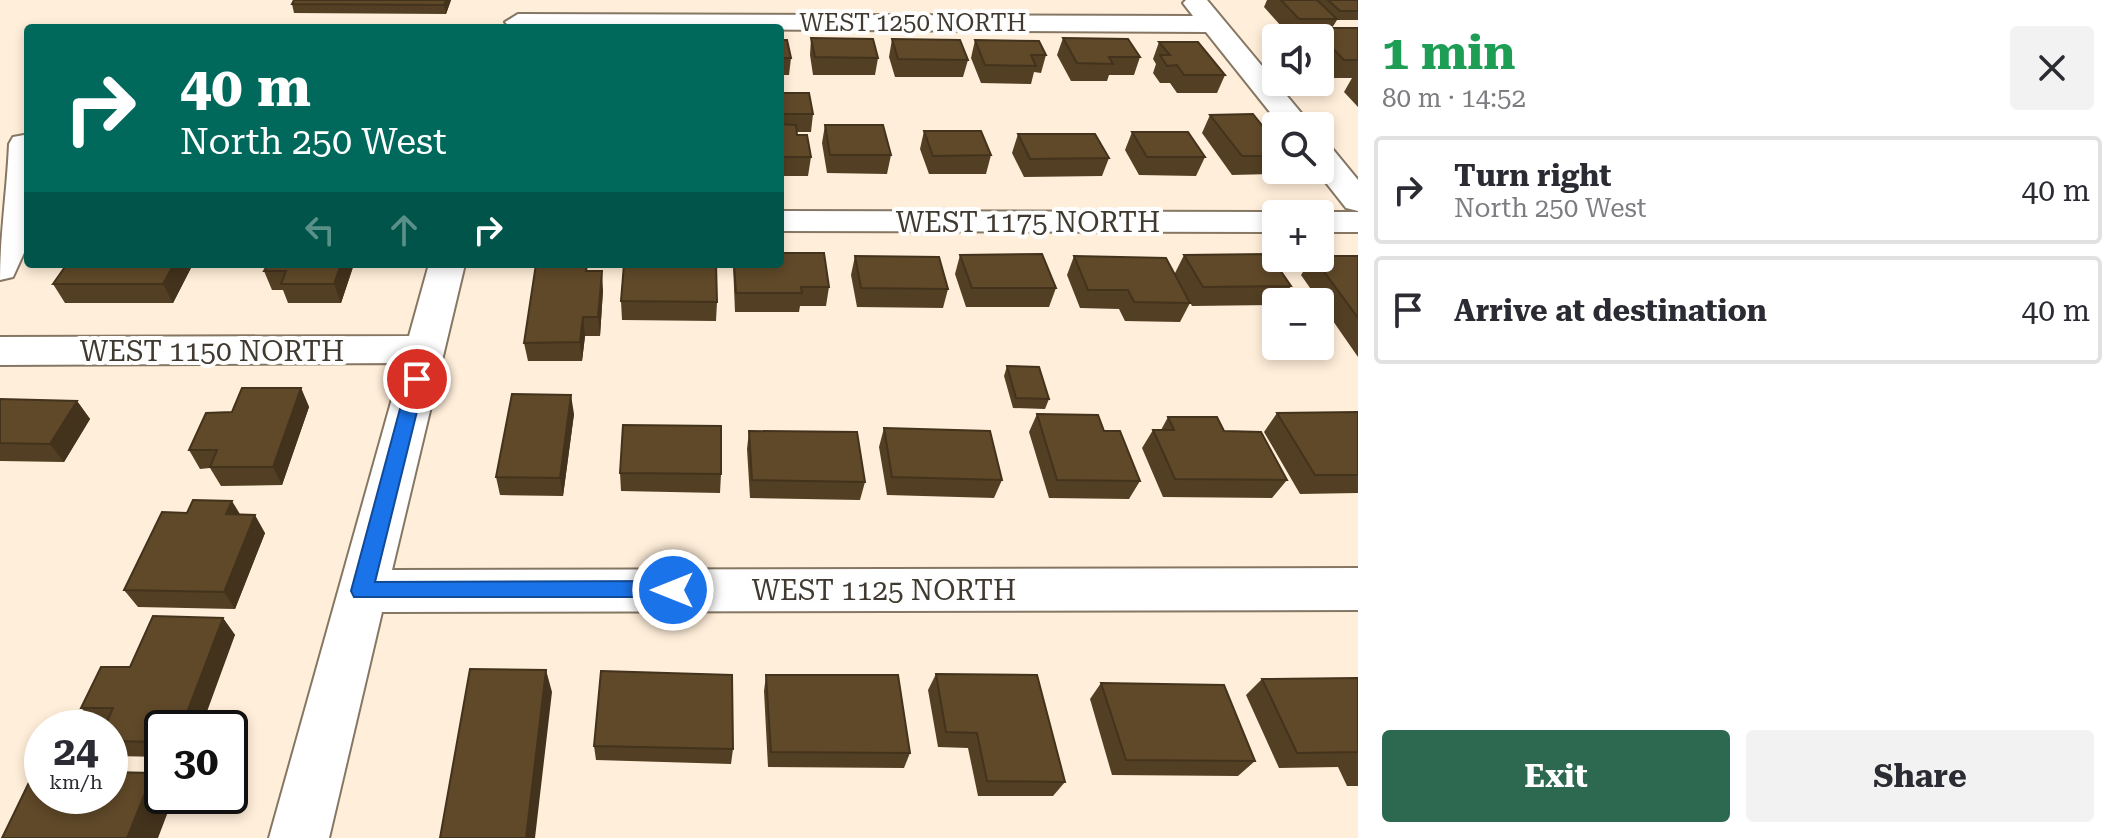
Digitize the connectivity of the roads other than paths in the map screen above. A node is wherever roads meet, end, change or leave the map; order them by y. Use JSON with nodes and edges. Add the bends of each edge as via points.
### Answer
{"nodes":[{"id":1,"x":1194,"y":0,"type":"edge"},
{"id":2,"x":519,"y":17,"type":"edge"},
{"id":3,"x":1213,"y":24,"type":"junction"},
{"id":4,"x":1285,"y":112,"type":"edge"},
{"id":5,"x":24,"y":144,"type":"dead end"},
{"id":6,"x":1334,"y":171,"type":"edge"},
{"id":7,"x":1358,"y":201,"type":"edge"},
{"id":8,"x":784,"y":221,"type":"edge"},
{"id":9,"x":1262,"y":222,"type":"edge"},
{"id":10,"x":1334,"y":222,"type":"edge"},
{"id":11,"x":1358,"y":222,"type":"edge"},
{"id":12,"x":446,"y":268,"type":"edge"},
{"id":13,"x":0,"y":269,"type":"edge"},
{"id":14,"x":424,"y":349,"type":"junction"},
{"id":15,"x":0,"y":351,"type":"edge"},
{"id":16,"x":1358,"y":589,"type":"edge"},
{"id":17,"x":362,"y":591,"type":"junction"},
{"id":18,"x":299,"y":838,"type":"edge"}],
"edges":[{"from":1,"to":3,"type":"street"},
{"from":2,"to":3,"type":"street","name":"WEST 1250 NORTH"},
{"from":3,"to":4,"type":"street"},
{"from":5,"to":13,"type":"street","via":[[23,215]]},
{"from":6,"to":7,"type":"street"},
{"from":8,"to":9,"type":"street","name":"WEST 1175 NORTH"},
{"from":10,"to":11,"type":"street"},
{"from":12,"to":14,"type":"street"},
{"from":14,"to":15,"type":"street","name":"WEST 1150 NORTH"},
{"from":14,"to":17,"type":"street"},
{"from":16,"to":17,"type":"street","name":"WEST 1125 NORTH"},
{"from":17,"to":18,"type":"street"}]}
